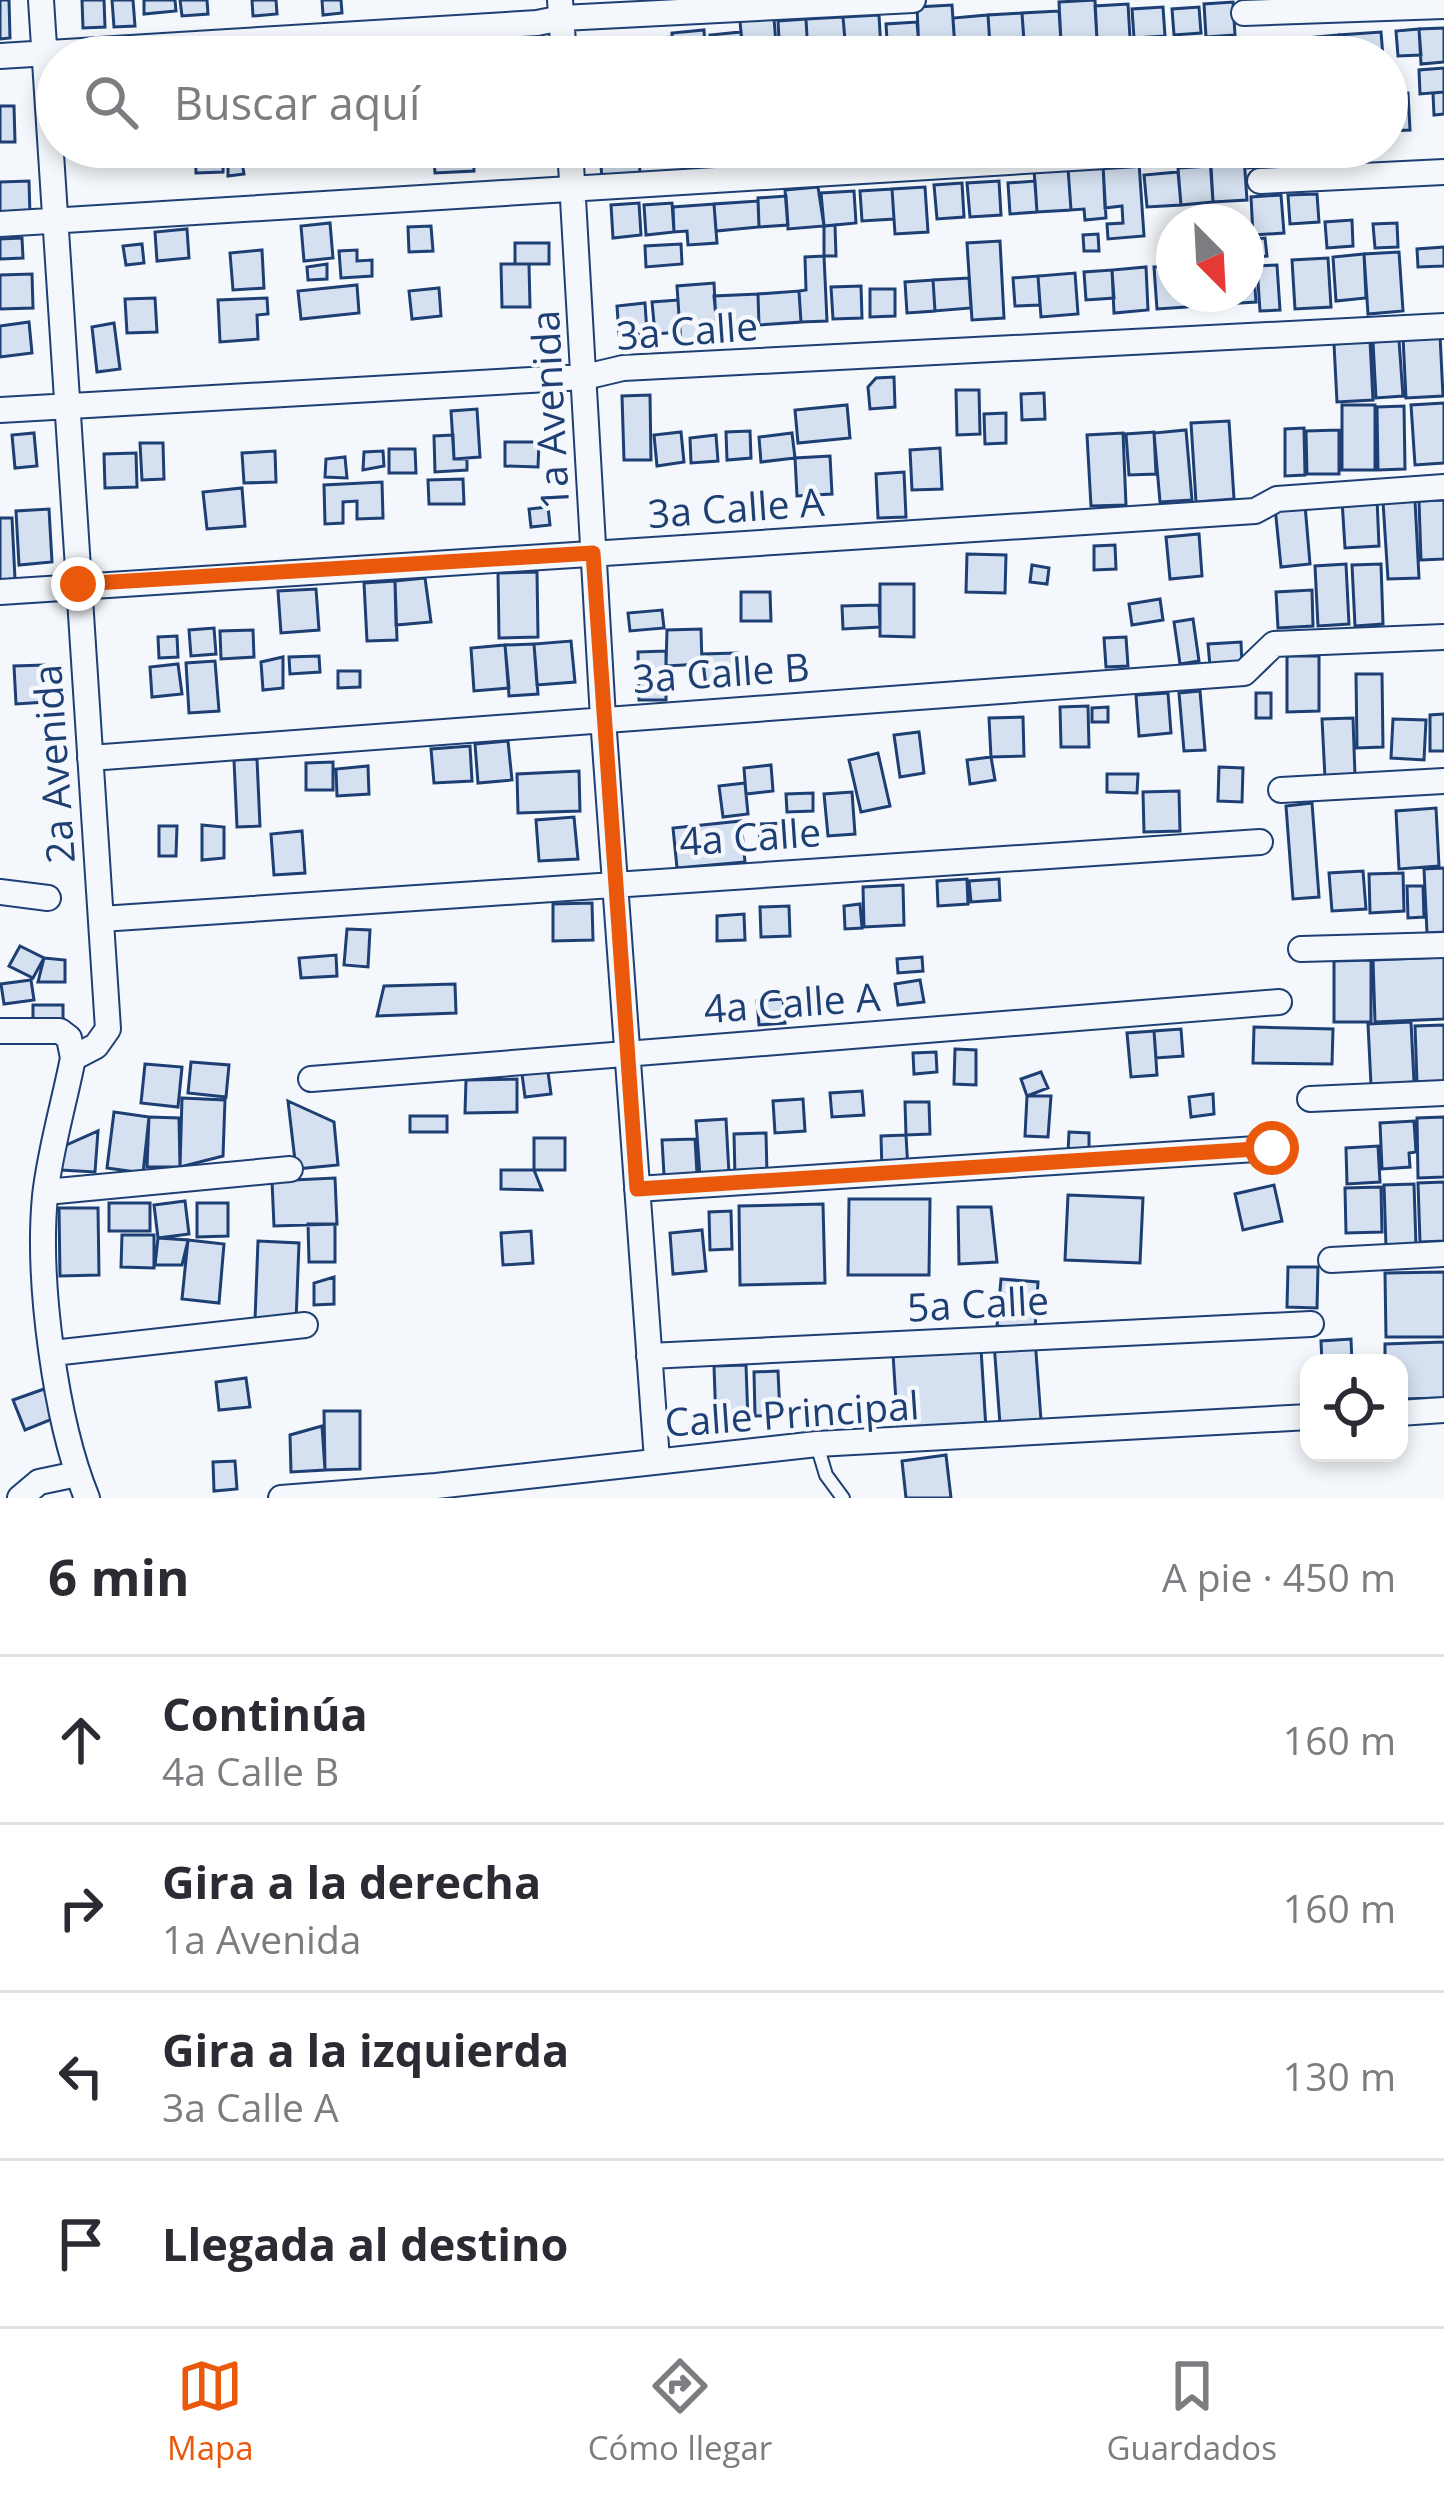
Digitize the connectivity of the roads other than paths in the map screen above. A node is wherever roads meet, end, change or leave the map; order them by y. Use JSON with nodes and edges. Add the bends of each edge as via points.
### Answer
{"nodes":[{"id":1,"x":41,"y":0,"type":"edge"},
{"id":2,"x":913,"y":0,"type":"edge"},
{"id":3,"x":1299,"y":6,"type":"edge"},
{"id":4,"x":1444,"y":6,"type":"edge"},
{"id":5,"x":561,"y":9,"type":"edge"},
{"id":6,"x":1244,"y":13,"type":"dead end"},
{"id":7,"x":43,"y":36,"type":"edge"},
{"id":8,"x":330,"y":36,"type":"edge"},
{"id":9,"x":36,"y":54,"type":"edge"},
{"id":10,"x":0,"y":56,"type":"edge"},
{"id":11,"x":52,"y":168,"type":"edge"},
{"id":12,"x":572,"y":168,"type":"edge"},
{"id":13,"x":913,"y":168,"type":"edge"},
{"id":14,"x":1444,"y":172,"type":"edge"},
{"id":15,"x":1260,"y":181,"type":"dead end"},
{"id":16,"x":573,"y":189,"type":"junction"},
{"id":17,"x":55,"y":221,"type":"junction"},
{"id":18,"x":0,"y":224,"type":"edge"},
{"id":19,"x":1444,"y":326,"type":"edge"},
{"id":20,"x":585,"y":376,"type":"junction"},
{"id":21,"x":66,"y":405,"type":"junction"},
{"id":22,"x":0,"y":410,"type":"edge"},
{"id":23,"x":1444,"y":487,"type":"edge"},
{"id":24,"x":593,"y":553,"type":"junction"},
{"id":25,"x":78,"y":584,"type":"junction"},
{"id":26,"x":0,"y":592,"type":"edge"},
{"id":27,"x":1444,"y":637,"type":"edge"},
{"id":28,"x":602,"y":718,"type":"junction"},
{"id":29,"x":90,"y":758,"type":"junction"},
{"id":30,"x":1444,"y":781,"type":"edge"},
{"id":31,"x":1281,"y":790,"type":"dead end"},
{"id":32,"x":1260,"y":842,"type":"dead end"},
{"id":33,"x":614,"y":882,"type":"junction"},
{"id":34,"x":0,"y":892,"type":"edge"},
{"id":35,"x":48,"y":898,"type":"dead end"},
{"id":36,"x":101,"y":919,"type":"junction"},
{"id":37,"x":1444,"y":945,"type":"edge"},
{"id":38,"x":1300,"y":950,"type":"dead end"},
{"id":39,"x":1279,"y":1002,"type":"dead end"},
{"id":40,"x":0,"y":1031,"type":"edge"},
{"id":41,"x":627,"y":1052,"type":"junction"},
{"id":42,"x":73,"y":1058,"type":"junction"},
{"id":43,"x":311,"y":1079,"type":"dead end"},
{"id":44,"x":1444,"y":1094,"type":"edge"},
{"id":45,"x":1310,"y":1099,"type":"dead end"},
{"id":46,"x":1272,"y":1148,"type":"dead end"},
{"id":47,"x":290,"y":1169,"type":"dead end"},
{"id":48,"x":637,"y":1189,"type":"junction"},
{"id":49,"x":46,"y":1192,"type":"junction"},
{"id":50,"x":1444,"y":1254,"type":"edge"},
{"id":51,"x":1331,"y":1260,"type":"dead end"},
{"id":52,"x":1311,"y":1324,"type":"dead end"},
{"id":53,"x":305,"y":1325,"type":"dead end"},
{"id":54,"x":53,"y":1354,"type":"junction"},
{"id":55,"x":649,"y":1356,"type":"junction"},
{"id":56,"x":1444,"y":1410,"type":"edge"},
{"id":57,"x":1408,"y":1412,"type":"edge"},
{"id":58,"x":1300,"y":1417,"type":"edge"},
{"id":59,"x":817,"y":1444,"type":"junction"},
{"id":60,"x":657,"y":1460,"type":"junction"},
{"id":61,"x":77,"y":1474,"type":"junction"},
{"id":62,"x":437,"y":1492,"type":"edge"},
{"id":63,"x":840,"y":1497,"type":"edge"},
{"id":64,"x":20,"y":1498,"type":"edge"},
{"id":65,"x":87,"y":1498,"type":"edge"},
{"id":66,"x":281,"y":1498,"type":"edge"}],
"edges":[{"from":1,"to":7,"type":"street","name":"2a Avenida"},
{"from":2,"to":5,"type":"street"},
{"from":3,"to":4,"type":"street"},
{"from":3,"to":6,"type":"street"},
{"from":5,"to":8,"type":"street","via":[[537,23]]},
{"from":9,"to":10,"type":"street"},
{"from":11,"to":17,"type":"street","name":"2a Avenida"},
{"from":12,"to":16,"type":"street","name":"1a Avenida"},
{"from":13,"to":16,"type":"street"},
{"from":14,"to":15,"type":"street"},
{"from":16,"to":17,"type":"street"},
{"from":16,"to":20,"type":"street","name":"1a Avenida"},
{"from":17,"to":18,"type":"street"},
{"from":17,"to":21,"type":"street","name":"2a Avenida"},
{"from":19,"to":20,"type":"street","name":"3a Calle"},
{"from":20,"to":21,"type":"street","name":"3a Calle"},
{"from":20,"to":24,"type":"street","name":"1a Avenida"},
{"from":21,"to":22,"type":"street","name":"3a Calle"},
{"from":21,"to":25,"type":"street","name":"2a Avenida"},
{"from":23,"to":24,"type":"street","name":"3a Calle A","via":[[1277,499],[1255,511]]},
{"from":24,"to":25,"type":"street","name":"3a Calle A"},
{"from":24,"to":28,"type":"street","name":"1a Avenida"},
{"from":25,"to":26,"type":"street","name":"3a Calle A"},
{"from":25,"to":29,"type":"street","name":"2a Avenida"},
{"from":27,"to":28,"type":"street","name":"3a Calle B","via":[[1274,644],[1244,673]]},
{"from":28,"to":29,"type":"street","name":"3a Calle B"},
{"from":28,"to":33,"type":"street","name":"1a Avenida"},
{"from":29,"to":36,"type":"street","name":"2a Avenida"},
{"from":30,"to":31,"type":"street"},
{"from":32,"to":33,"type":"street","name":"4a Calle"},
{"from":33,"to":36,"type":"street","name":"4a Calle"},
{"from":33,"to":41,"type":"street","name":"1a Avenida"},
{"from":34,"to":35,"type":"street"},
{"from":36,"to":42,"type":"street","name":"2a Avenida","via":[[108,1029]]},
{"from":37,"to":38,"type":"street"},
{"from":39,"to":41,"type":"street","name":"4a Calle A"},
{"from":40,"to":42,"type":"street","via":[[60,1030]]},
{"from":41,"to":43,"type":"street","name":"4a Calle A"},
{"from":41,"to":48,"type":"street","name":"1a Avenida"},
{"from":42,"to":49,"type":"street","name":"2a Avenida"},
{"from":44,"to":45,"type":"street"},
{"from":46,"to":48,"type":"street"},
{"from":47,"to":49,"type":"street"},
{"from":48,"to":55,"type":"street","name":"1a Avenida"},
{"from":49,"to":54,"type":"street","name":"2a Avenida","via":[[41,1264]]},
{"from":50,"to":51,"type":"street"},
{"from":52,"to":55,"type":"street","name":"5a Calle"},
{"from":53,"to":54,"type":"street"},
{"from":54,"to":61,"type":"street","name":"2a Avenida"},
{"from":55,"to":60,"type":"street","name":"1a Avenida"},
{"from":56,"to":57,"type":"street"},
{"from":58,"to":59,"type":"street","name":"Calle Principal"},
{"from":59,"to":60,"type":"street","name":"Calle Principal"},
{"from":59,"to":63,"type":"lane"},
{"from":60,"to":62,"type":"street","name":"Calle Principal"},
{"from":61,"to":64,"type":"street","via":[[39,1482]]},
{"from":61,"to":65,"type":"street","name":"2a Avenida"},
{"from":62,"to":66,"type":"street","name":"Calle Principal"}]}
